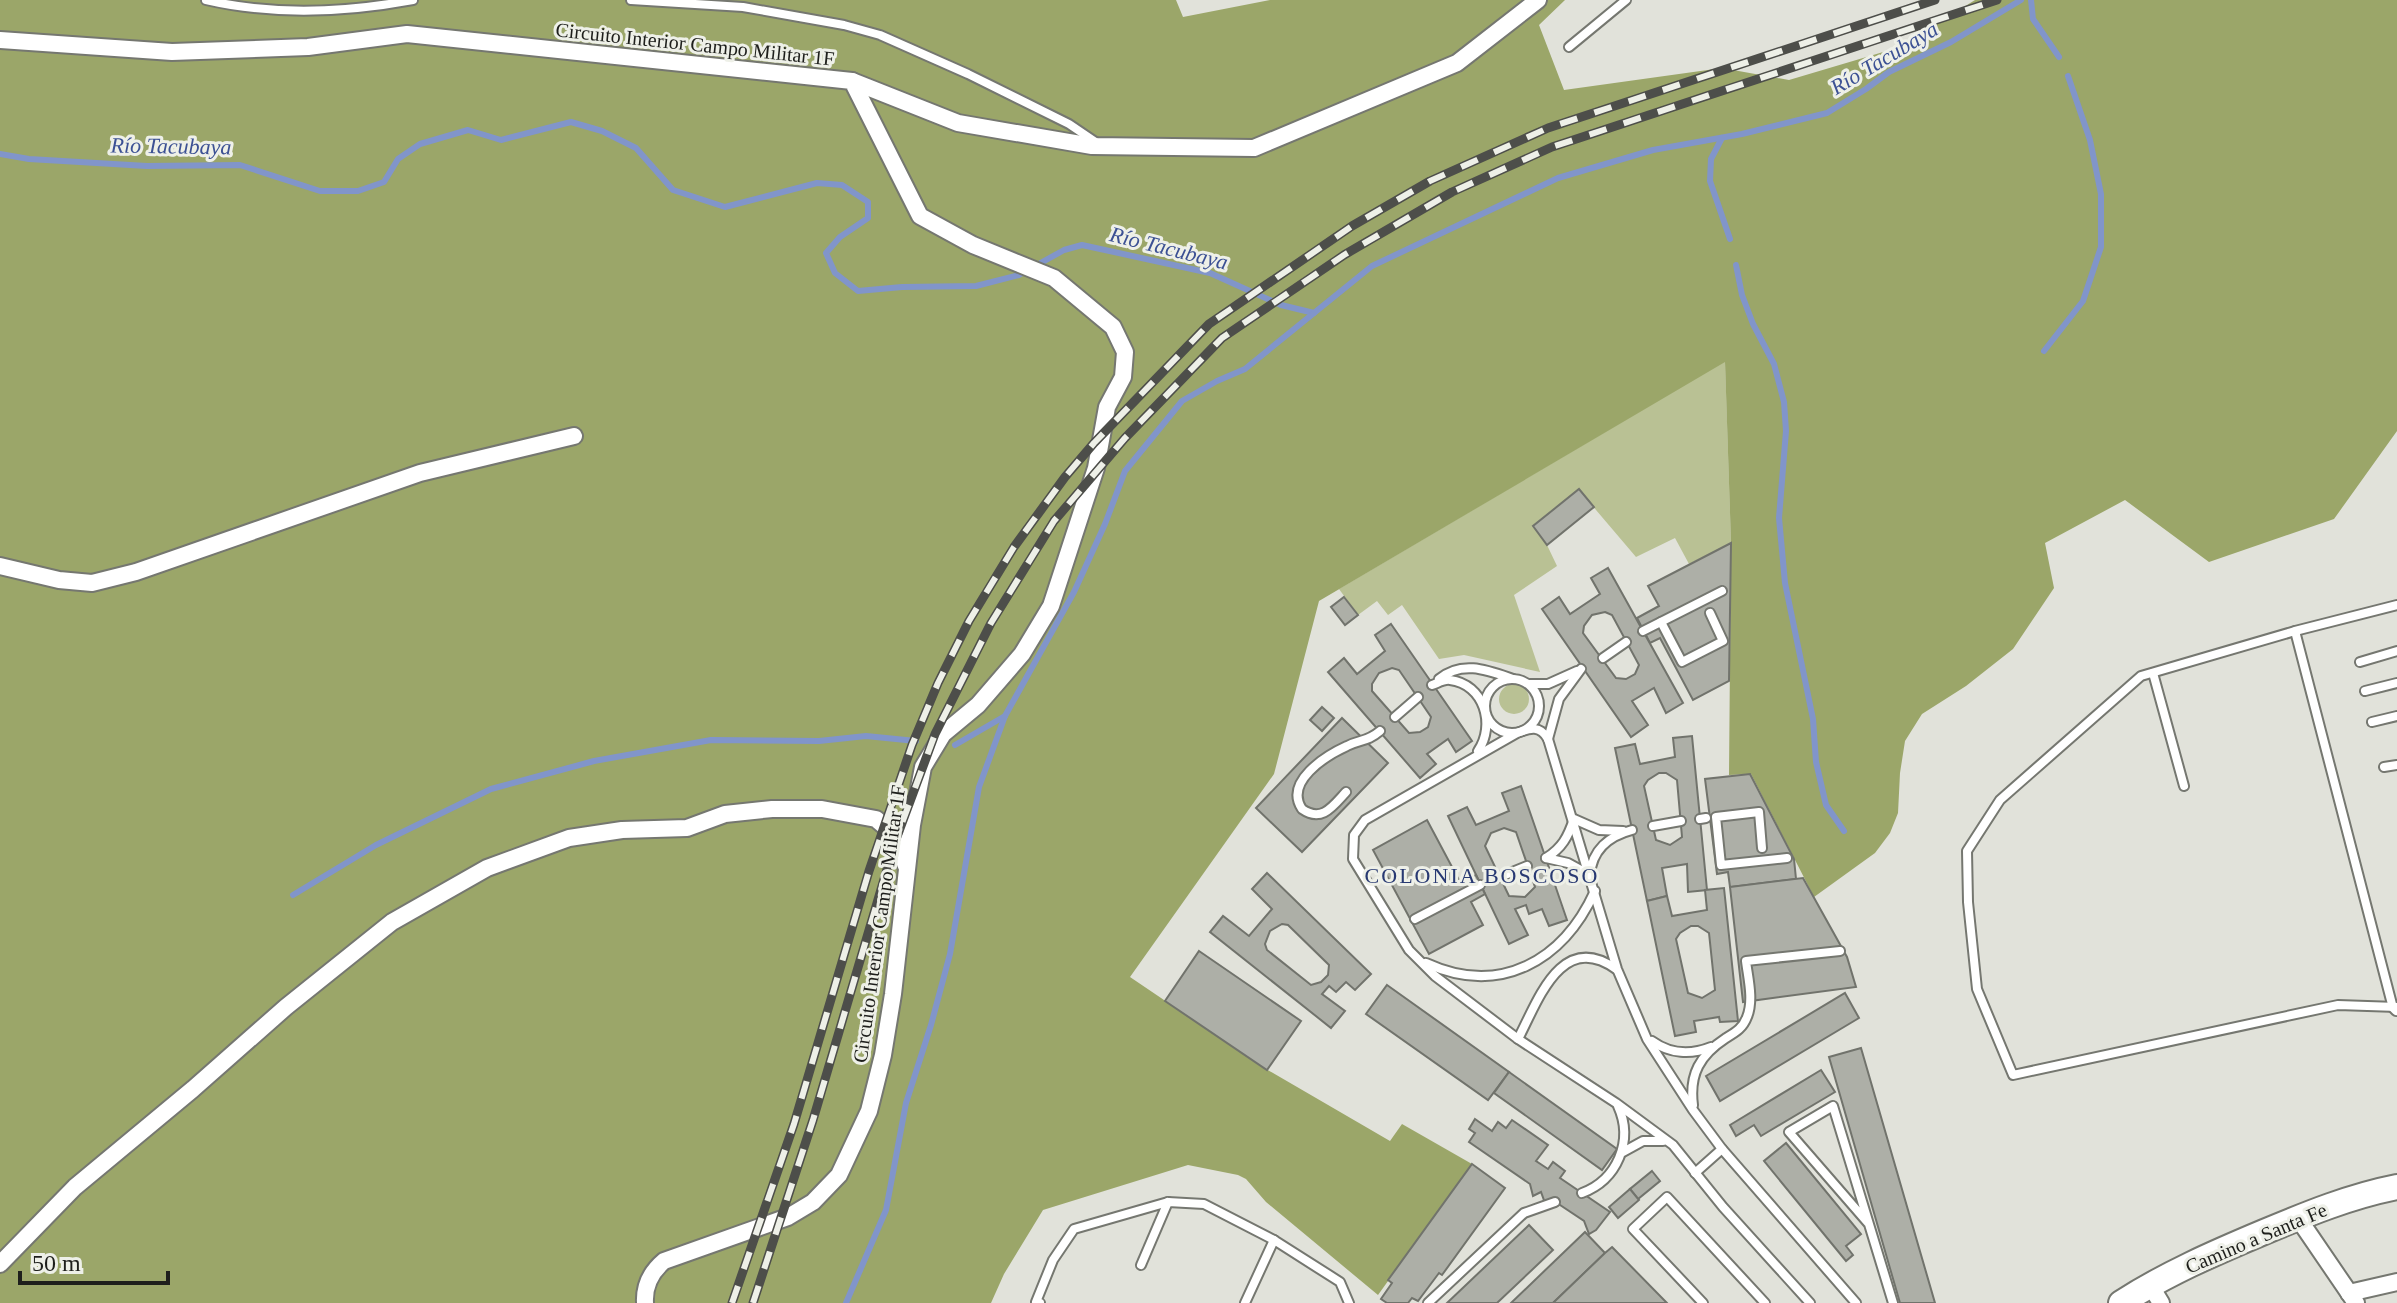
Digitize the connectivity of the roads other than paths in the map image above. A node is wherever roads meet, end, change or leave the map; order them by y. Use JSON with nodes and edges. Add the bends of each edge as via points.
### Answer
{"nodes":[{"id":1,"x":206,"y":0,"type":"edge"},
{"id":2,"x":413,"y":0,"type":"edge"},
{"id":3,"x":631,"y":0,"type":"edge"},
{"id":4,"x":1538,"y":0,"type":"edge"},
{"id":5,"x":1626,"y":0,"type":"edge"},
{"id":6,"x":0,"y":40,"type":"edge"},
{"id":7,"x":1569,"y":47,"type":"dead end"},
{"id":8,"x":852,"y":81,"type":"junction"},
{"id":9,"x":1101,"y":146,"type":"junction"},
{"id":10,"x":574,"y":436,"type":"dead end"},
{"id":11,"x":0,"y":566,"type":"edge"},
{"id":12,"x":1722,"y":591,"type":"dead end"},
{"id":13,"x":2397,"y":605,"type":"edge"},
{"id":14,"x":1710,"y":613,"type":"dead end"},
{"id":15,"x":1661,"y":622,"type":"junction"},
{"id":16,"x":1643,"y":631,"type":"dead end"},
{"id":17,"x":2295,"y":631,"type":"junction"},
{"id":18,"x":1626,"y":642,"type":"dead end"},
{"id":19,"x":2397,"y":651,"type":"edge"},
{"id":20,"x":1603,"y":658,"type":"dead end"},
{"id":21,"x":2360,"y":662,"type":"dead end"},
{"id":22,"x":2153,"y":673,"type":"junction"},
{"id":23,"x":1519,"y":680,"type":"junction"},
{"id":24,"x":2397,"y":683,"type":"edge"},
{"id":25,"x":2365,"y":691,"type":"dead end"},
{"id":26,"x":1418,"y":697,"type":"dead end"},
{"id":27,"x":1539,"y":707,"type":"junction"},
{"id":28,"x":1486,"y":713,"type":"junction"},
{"id":29,"x":2397,"y":716,"type":"edge"},
{"id":30,"x":1395,"y":717,"type":"dead end"},
{"id":31,"x":2372,"y":722,"type":"dead end"},
{"id":32,"x":1526,"y":730,"type":"junction"},
{"id":33,"x":1380,"y":731,"type":"dead end"},
{"id":34,"x":1548,"y":739,"type":"junction"},
{"id":35,"x":1476,"y":755,"type":"junction"},
{"id":36,"x":2397,"y":765,"type":"edge"},
{"id":37,"x":2384,"y":767,"type":"dead end"},
{"id":38,"x":2184,"y":786,"type":"dead end"},
{"id":39,"x":1346,"y":792,"type":"dead end"},
{"id":40,"x":1574,"y":819,"type":"junction"},
{"id":41,"x":1681,"y":821,"type":"dead end"},
{"id":42,"x":1653,"y":826,"type":"dead end"},
{"id":43,"x":1762,"y":848,"type":"dead end"},
{"id":44,"x":1787,"y":858,"type":"dead end"},
{"id":45,"x":1527,"y":866,"type":"dead end"},
{"id":46,"x":908,"y":873,"type":"junction"},
{"id":47,"x":1590,"y":875,"type":"junction"},
{"id":48,"x":1500,"y":877,"type":"dead end"},
{"id":49,"x":1480,"y":885,"type":"dead end"},
{"id":50,"x":1595,"y":891,"type":"junction"},
{"id":51,"x":1415,"y":919,"type":"dead end"},
{"id":52,"x":1409,"y":950,"type":"junction"},
{"id":53,"x":1840,"y":951,"type":"dead end"},
{"id":54,"x":1617,"y":969,"type":"junction"},
{"id":55,"x":2396,"y":1009,"type":"edge"},
{"id":56,"x":1518,"y":1039,"type":"junction"},
{"id":57,"x":1647,"y":1039,"type":"junction"},
{"id":58,"x":1715,"y":1045,"type":"junction"},
{"id":59,"x":1616,"y":1103,"type":"junction"},
{"id":60,"x":1693,"y":1110,"type":"junction"},
{"id":61,"x":1667,"y":1142,"type":"junction"},
{"id":62,"x":1722,"y":1149,"type":"junction"},
{"id":63,"x":1623,"y":1152,"type":"junction"},
{"id":64,"x":1695,"y":1173,"type":"junction"},
{"id":65,"x":2397,"y":1187,"type":"edge"},
{"id":66,"x":1582,"y":1193,"type":"dead end"},
{"id":67,"x":1168,"y":1202,"type":"junction"},
{"id":68,"x":1555,"y":1202,"type":"dead end"},
{"id":69,"x":2298,"y":1218,"type":"junction"},
{"id":70,"x":1868,"y":1223,"type":"junction"},
{"id":71,"x":1274,"y":1240,"type":"junction"},
{"id":72,"x":0,"y":1264,"type":"edge"},
{"id":73,"x":1141,"y":1265,"type":"dead end"},
{"id":74,"x":2397,"y":1282,"type":"edge"},
{"id":75,"x":2155,"y":1294,"type":"edge"},
{"id":76,"x":2353,"y":1298,"type":"edge"},
{"id":77,"x":645,"y":1303,"type":"edge"},
{"id":78,"x":1040,"y":1303,"type":"edge"},
{"id":79,"x":1245,"y":1303,"type":"edge"},
{"id":80,"x":1349,"y":1303,"type":"edge"},
{"id":81,"x":1428,"y":1303,"type":"edge"},
{"id":82,"x":1703,"y":1303,"type":"edge"},
{"id":83,"x":1765,"y":1303,"type":"edge"},
{"id":84,"x":1810,"y":1303,"type":"edge"},
{"id":85,"x":1856,"y":1303,"type":"edge"},
{"id":86,"x":1893,"y":1303,"type":"edge"},
{"id":87,"x":2121,"y":1303,"type":"edge"}],
"edges":[{"from":1,"to":2,"type":"lane","via":[[258,10],[313,12]]},
{"from":3,"to":9,"type":"lane","via":[[743,7],[880,35],[1069,124]]},
{"from":4,"to":9,"type":"street","via":[[1457,63],[1254,148]]},
{"from":5,"to":7,"type":"lane"},
{"from":6,"to":8,"type":"street","name":"Circuito Interior Campo Militar 1F","via":[[172,52],[308,47],[407,34]]},
{"from":8,"to":9,"type":"street","via":[[958,123]]},
{"from":8,"to":46,"type":"street","name":"Circuito Interior Campo Militar 1F","via":[[920,216],[973,245],[1054,278],[1113,327],[1125,352],[1123,377],[1107,407],[1096,468],[1059,588],[1043,623],[989,693],[943,734],[928,755],[912,825]]},
{"from":10,"to":11,"type":"street","via":[[420,473],[92,583]]},
{"from":12,"to":15,"type":"lane"},
{"from":13,"to":17,"type":"lane"},
{"from":14,"to":15,"type":"lane","via":[[1723,641],[1682,662]]},
{"from":15,"to":16,"type":"lane"},
{"from":17,"to":22,"type":"lane"},
{"from":17,"to":55,"type":"lane"},
{"from":18,"to":20,"type":"lane"},
{"from":19,"to":21,"type":"lane"},
{"from":22,"to":38,"type":"lane"},
{"from":22,"to":55,"type":"lane","via":[[2141,676],[2000,800],[1967,851],[1977,989],[2013,1075],[2338,1005]]},
{"from":23,"to":27,"type":"lane","via":[[1533,688]]},
{"from":23,"to":28,"type":"lane","via":[[1495,685]]},
{"from":23,"to":28,"type":"lane","via":[[1468,668],[1446,673],[1432,685],[1448,679],[1461,683],[1477,694]]},
{"from":23,"to":34,"type":"lane","via":[[1548,684],[1581,669],[1559,699]]},
{"from":24,"to":25,"type":"lane"},
{"from":26,"to":30,"type":"lane"},
{"from":27,"to":32,"type":"lane"},
{"from":27,"to":34,"type":"lane"},
{"from":28,"to":32,"type":"lane","via":[[1498,729]]},
{"from":28,"to":35,"type":"lane","via":[[1486,734]]},
{"from":29,"to":31,"type":"lane"},
{"from":32,"to":34,"type":"lane","via":[[1537,729]]},
{"from":32,"to":35,"type":"lane"},
{"from":33,"to":39,"type":"lane","via":[[1320,763],[1299,784],[1297,797],[1302,809],[1319,815]]},
{"from":34,"to":40,"type":"lane"},
{"from":35,"to":52,"type":"lane","via":[[1365,820],[1354,835],[1357,867]]},
{"from":36,"to":37,"type":"lane"},
{"from":40,"to":47,"type":"lane"},
{"from":40,"to":47,"type":"lane","via":[[1563,845],[1546,858]]},
{"from":40,"to":47,"type":"lane","via":[[1599,830],[1632,830],[1603,844]]},
{"from":41,"to":42,"type":"lane"},
{"from":43,"to":44,"type":"lane","via":[[1759,812],[1716,817],[1721,865]]},
{"from":45,"to":48,"type":"lane"},
{"from":46,"to":72,"type":"street","via":[[894,834],[876,819],[822,809],[725,814],[687,828],[569,838],[487,868],[392,922],[298,998],[75,1187]]},
{"from":46,"to":77,"type":"street","name":"Circuito Interior Campo Militar 1F","via":[[883,1055],[869,1111],[839,1175],[813,1202],[788,1217],[664,1261],[650,1277]]},
{"from":47,"to":50,"type":"lane"},
{"from":49,"to":51,"type":"lane"},
{"from":50,"to":52,"type":"lane","via":[[1579,922],[1556,948],[1509,972],[1456,973],[1422,961]]},
{"from":50,"to":54,"type":"lane"},
{"from":52,"to":56,"type":"lane"},
{"from":53,"to":58,"type":"lane","via":[[1746,961],[1746,1020]]},
{"from":54,"to":56,"type":"lane","via":[[1591,958],[1562,965],[1547,982]]},
{"from":54,"to":57,"type":"lane"},
{"from":56,"to":59,"type":"lane"},
{"from":57,"to":58,"type":"lane","via":[[1678,1052]]},
{"from":57,"to":60,"type":"lane"},
{"from":58,"to":60,"type":"lane","via":[[1694,1073]]},
{"from":59,"to":61,"type":"lane"},
{"from":59,"to":63,"type":"lane","via":[[1624,1126]]},
{"from":60,"to":62,"type":"lane"},
{"from":61,"to":63,"type":"lane","via":[[1643,1141]]},
{"from":61,"to":64,"type":"lane"},
{"from":62,"to":64,"type":"lane"},
{"from":62,"to":85,"type":"lane"},
{"from":63,"to":66,"type":"lane","via":[[1596,1188]]},
{"from":64,"to":84,"type":"lane"},
{"from":65,"to":69,"type":"main road","name":"Camino a Santa Fe"},
{"from":67,"to":71,"type":"lane","via":[[1204,1204]]},
{"from":67,"to":73,"type":"lane"},
{"from":67,"to":78,"type":"lane","via":[[1074,1229],[1053,1260],[1036,1302]]},
{"from":68,"to":81,"type":"lane","via":[[1524,1213]]},
{"from":69,"to":75,"type":"main road","name":"Camino a Santa Fe","via":[[2191,1263]]},
{"from":69,"to":76,"type":"street"},
{"from":70,"to":70,"type":"lane","via":[[1846,1150],[1833,1106],[1789,1132]]},
{"from":70,"to":86,"type":"lane"},
{"from":71,"to":79,"type":"lane"},
{"from":71,"to":80,"type":"lane","via":[[1340,1282]]},
{"from":74,"to":76,"type":"street"},
{"from":75,"to":87,"type":"main road","name":"Camino a Santa Fe"},
{"from":82,"to":83,"type":"lane","via":[[1633,1229],[1667,1197]]}]}
